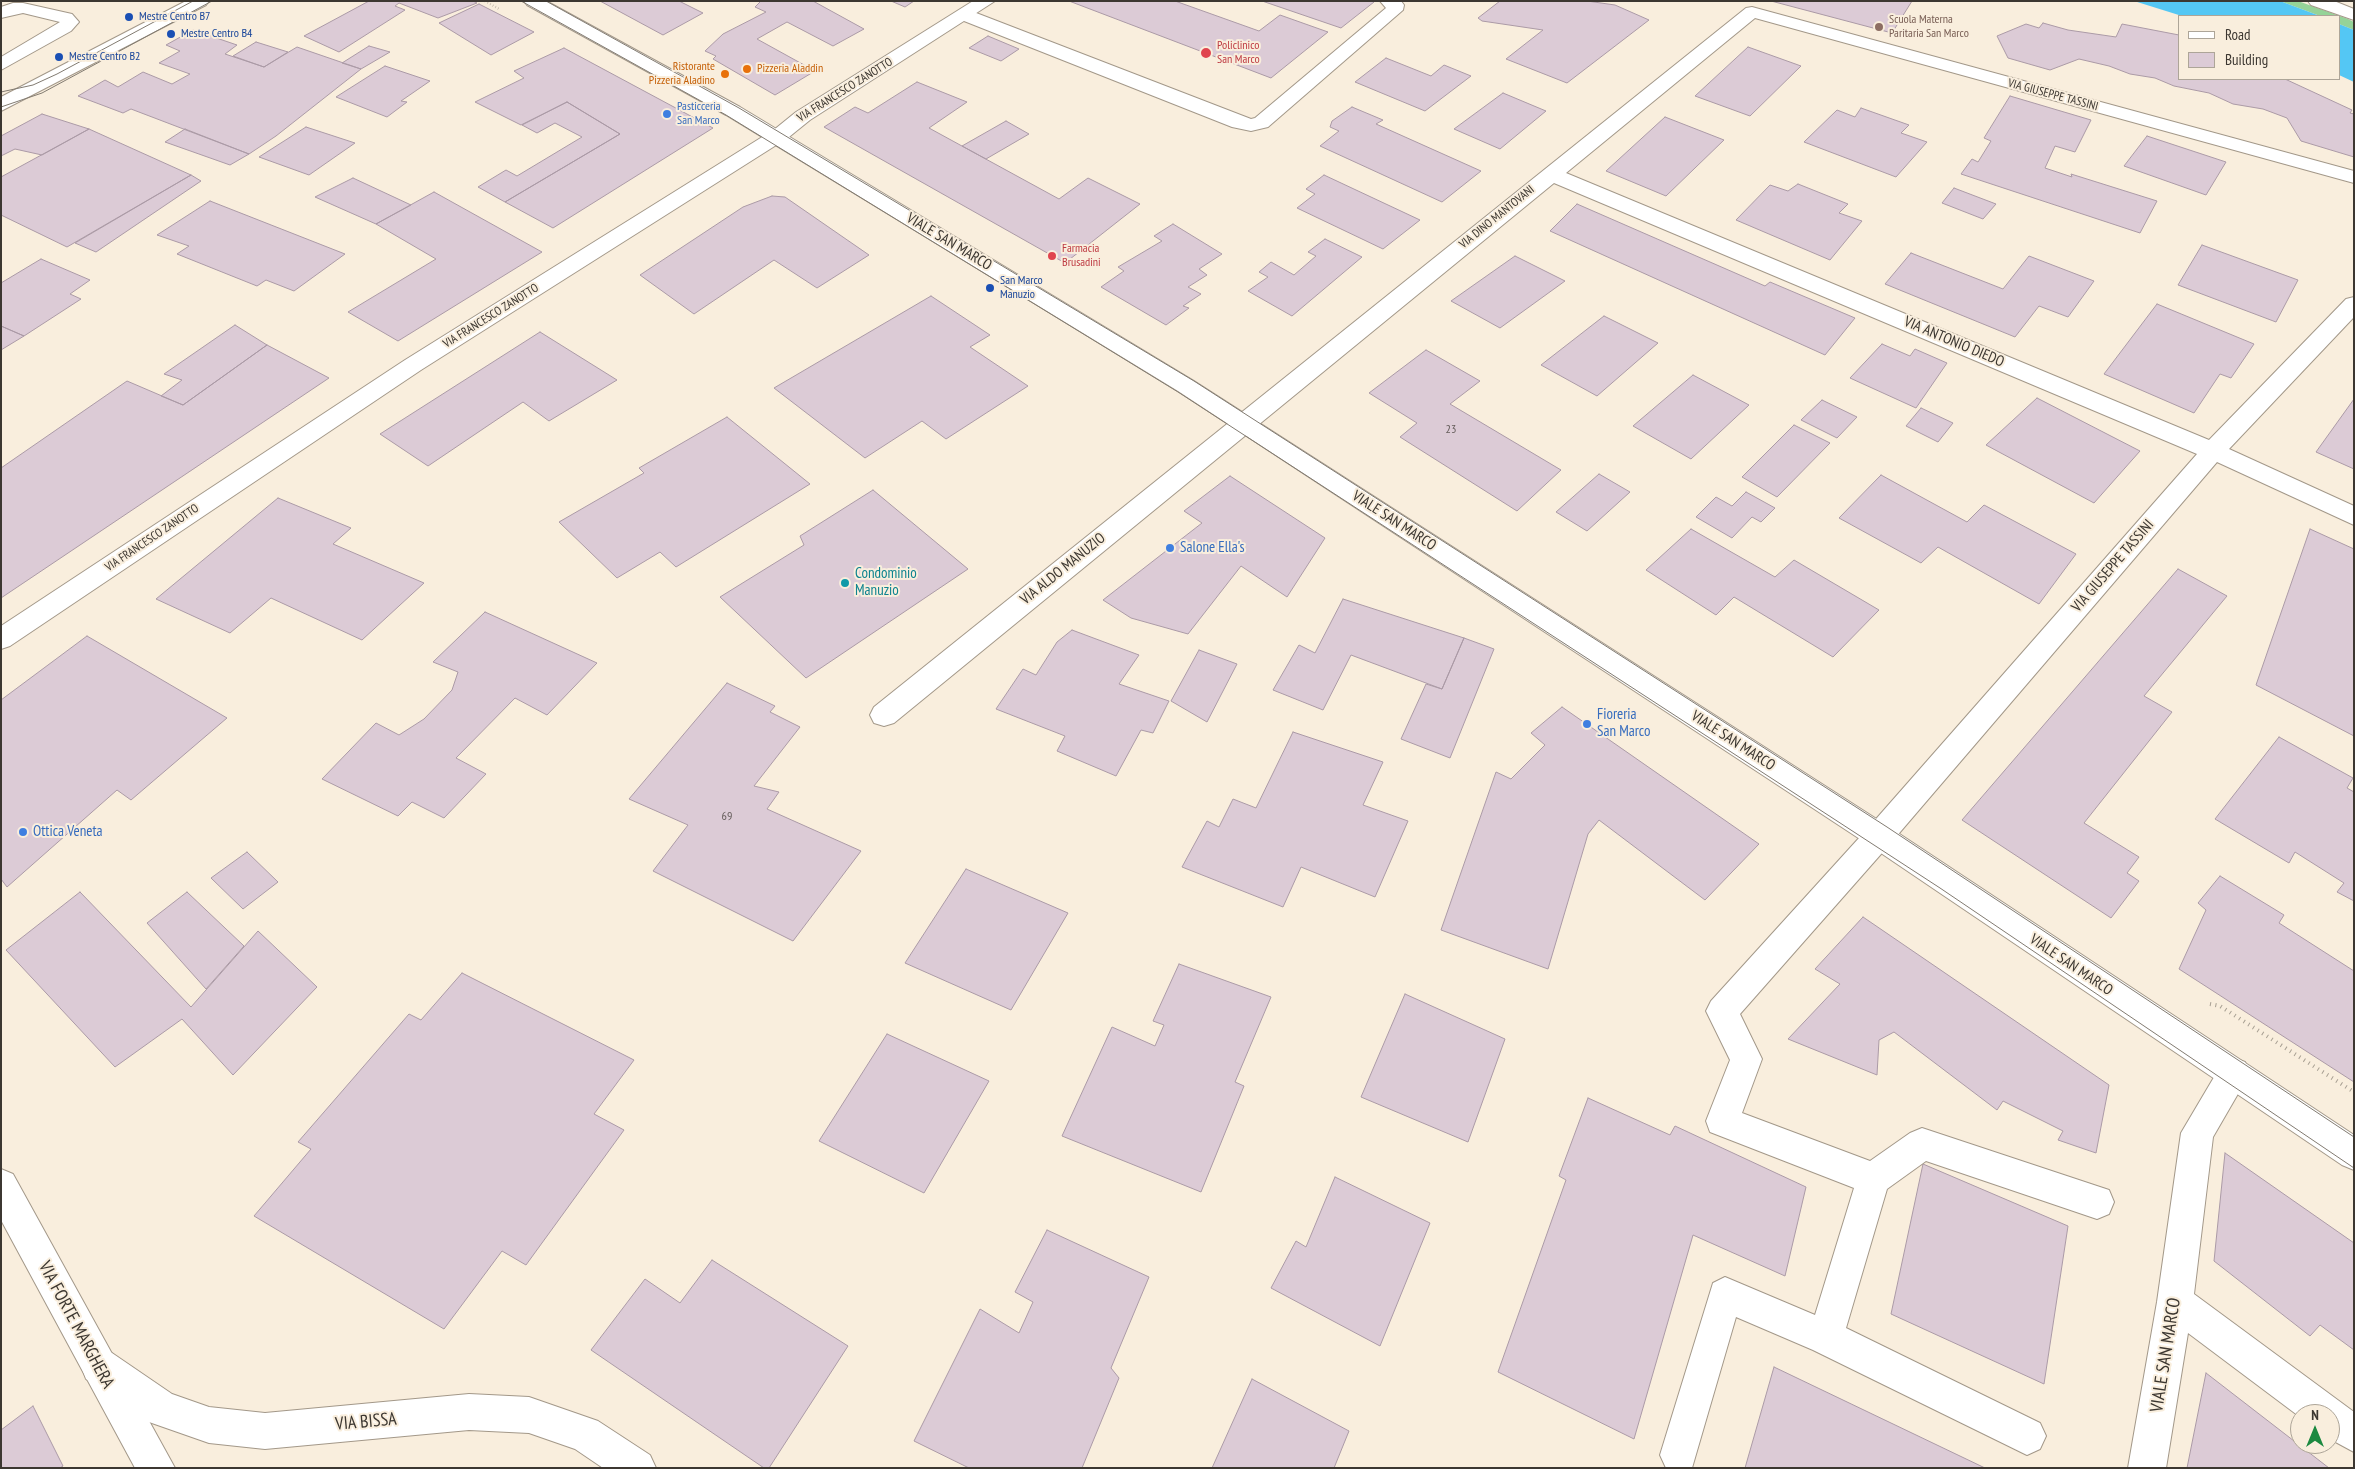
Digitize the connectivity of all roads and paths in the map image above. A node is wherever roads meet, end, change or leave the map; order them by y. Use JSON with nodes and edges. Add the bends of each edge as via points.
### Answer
{"nodes":[{"id":1,"x":200,"y":1,"type":"edge"},
{"id":2,"x":533,"y":1,"type":"edge"},
{"id":3,"x":986,"y":1,"type":"edge"},
{"id":4,"x":1389,"y":1,"type":"edge"},
{"id":5,"x":2317,"y":1,"type":"edge"},
{"id":6,"x":1752,"y":12,"type":"joint"},
{"id":7,"x":1,"y":13,"type":"edge"},
{"id":8,"x":965,"y":15,"type":"junction"},
{"id":9,"x":2354,"y":15,"type":"edge"},
{"id":10,"x":1,"y":65,"type":"edge"},
{"id":11,"x":1,"y":106,"type":"edge"},
{"id":12,"x":776,"y":137,"type":"junction"},
{"id":13,"x":1551,"y":174,"type":"junction"},
{"id":14,"x":2354,"y":178,"type":"edge"},
{"id":15,"x":2354,"y":304,"type":"edge"},
{"id":16,"x":1253,"y":415,"type":"junction"},
{"id":17,"x":2213,"y":451,"type":"junction"},
{"id":18,"x":2354,"y":516,"type":"edge"},
{"id":19,"x":1,"y":639,"type":"edge"},
{"id":20,"x":884,"y":715,"type":"dead end"},
{"id":21,"x":1879,"y":836,"type":"junction"},
{"id":22,"x":2234,"y":1073,"type":"junction"},
{"id":23,"x":2354,"y":1154,"type":"edge"},
{"id":24,"x":1873,"y":1179,"type":"junction"},
{"id":25,"x":1,"y":1186,"type":"edge"},
{"id":26,"x":2097,"y":1202,"type":"dead end"},
{"id":27,"x":2175,"y":1302,"type":"junction"},
{"id":28,"x":1826,"y":1337,"type":"junction"},
{"id":29,"x":98,"y":1366,"type":"junction"},
{"id":30,"x":2313,"y":1404,"type":"edge"},
{"id":31,"x":2340,"y":1424,"type":"edge"},
{"id":32,"x":2354,"y":1434,"type":"edge"},
{"id":33,"x":2027,"y":1436,"type":"dead end"},
{"id":34,"x":1679,"y":1456,"type":"dead end"},
{"id":35,"x":154,"y":1466,"type":"edge"},
{"id":36,"x":637,"y":1468,"type":"edge"},
{"id":37,"x":2147,"y":1468,"type":"edge"}],
"edges":[{"from":1,"to":11,"type":"street"},
{"from":2,"to":12,"type":"street","name":"VIALE SAN MARCO"},
{"from":3,"to":8,"type":"street","name":"VIA FRANCESCO ZANOTTO"},
{"from":4,"to":8,"type":"street","via":[[1395,5],[1394,10],[1261,124],[1251,125]]},
{"from":5,"to":9,"type":"street"},
{"from":6,"to":13,"type":"street","name":"VIA DINO MANTOVANI"},
{"from":6,"to":14,"type":"street","name":"VIA GIUSEPPE TASSINI"},
{"from":7,"to":10,"type":"street","via":[[23,8],[66,18],[70,22]]},
{"from":8,"to":12,"type":"street","name":"VIA FRANCESCO ZANOTTO","via":[[803,116]]},
{"from":12,"to":16,"type":"street","name":"VIALE SAN MARCO","via":[[1186,386]]},
{"from":12,"to":19,"type":"street","name":"VIA FRANCESCO ZANOTTO","via":[[413,364]]},
{"from":13,"to":16,"type":"street","name":"VIA DINO MANTOVANI"},
{"from":13,"to":17,"type":"street","name":"VIA ANTONIO DIEDO"},
{"from":15,"to":17,"type":"street","name":"VIA GIUSEPPE TASSINI"},
{"from":16,"to":20,"type":"street","name":"VIA ALDO MANUZIO"},
{"from":16,"to":21,"type":"street","name":"VIALE SAN MARCO"},
{"from":17,"to":18,"type":"street","name":"VIA ANTONIO DIEDO"},
{"from":17,"to":21,"type":"street","name":"VIA GIUSEPPE TASSINI"},
{"from":21,"to":22,"type":"street","name":"VIALE SAN MARCO"},
{"from":21,"to":24,"type":"street","name":"VIA GIUSEPPE TASSINI","via":[[1722,1011],[1746,1059],[1722,1121]]},
{"from":22,"to":23,"type":"street","name":"VIALE SAN MARCO"},
{"from":22,"to":27,"type":"street","name":"VIALE SAN MARCO","via":[[2197,1133]]},
{"from":24,"to":26,"type":"street","via":[[1922,1144]]},
{"from":24,"to":28,"type":"street"},
{"from":25,"to":29,"type":"street","name":"VIA FORTE MARGHERA"},
{"from":27,"to":30,"type":"street"},
{"from":27,"to":37,"type":"street","name":"VIALE SAN MARCO"},
{"from":28,"to":33,"type":"street"},
{"from":28,"to":34,"type":"street","via":[[1725,1295]]},
{"from":29,"to":35,"type":"street","name":"VIA FORTE MARGHERA"},
{"from":29,"to":36,"type":"street","name":"VIA BISSA","via":[[162,1408],[210,1425],[266,1431],[469,1412],[529,1415],[585,1434]]},
{"from":31,"to":32,"type":"street"}]}
